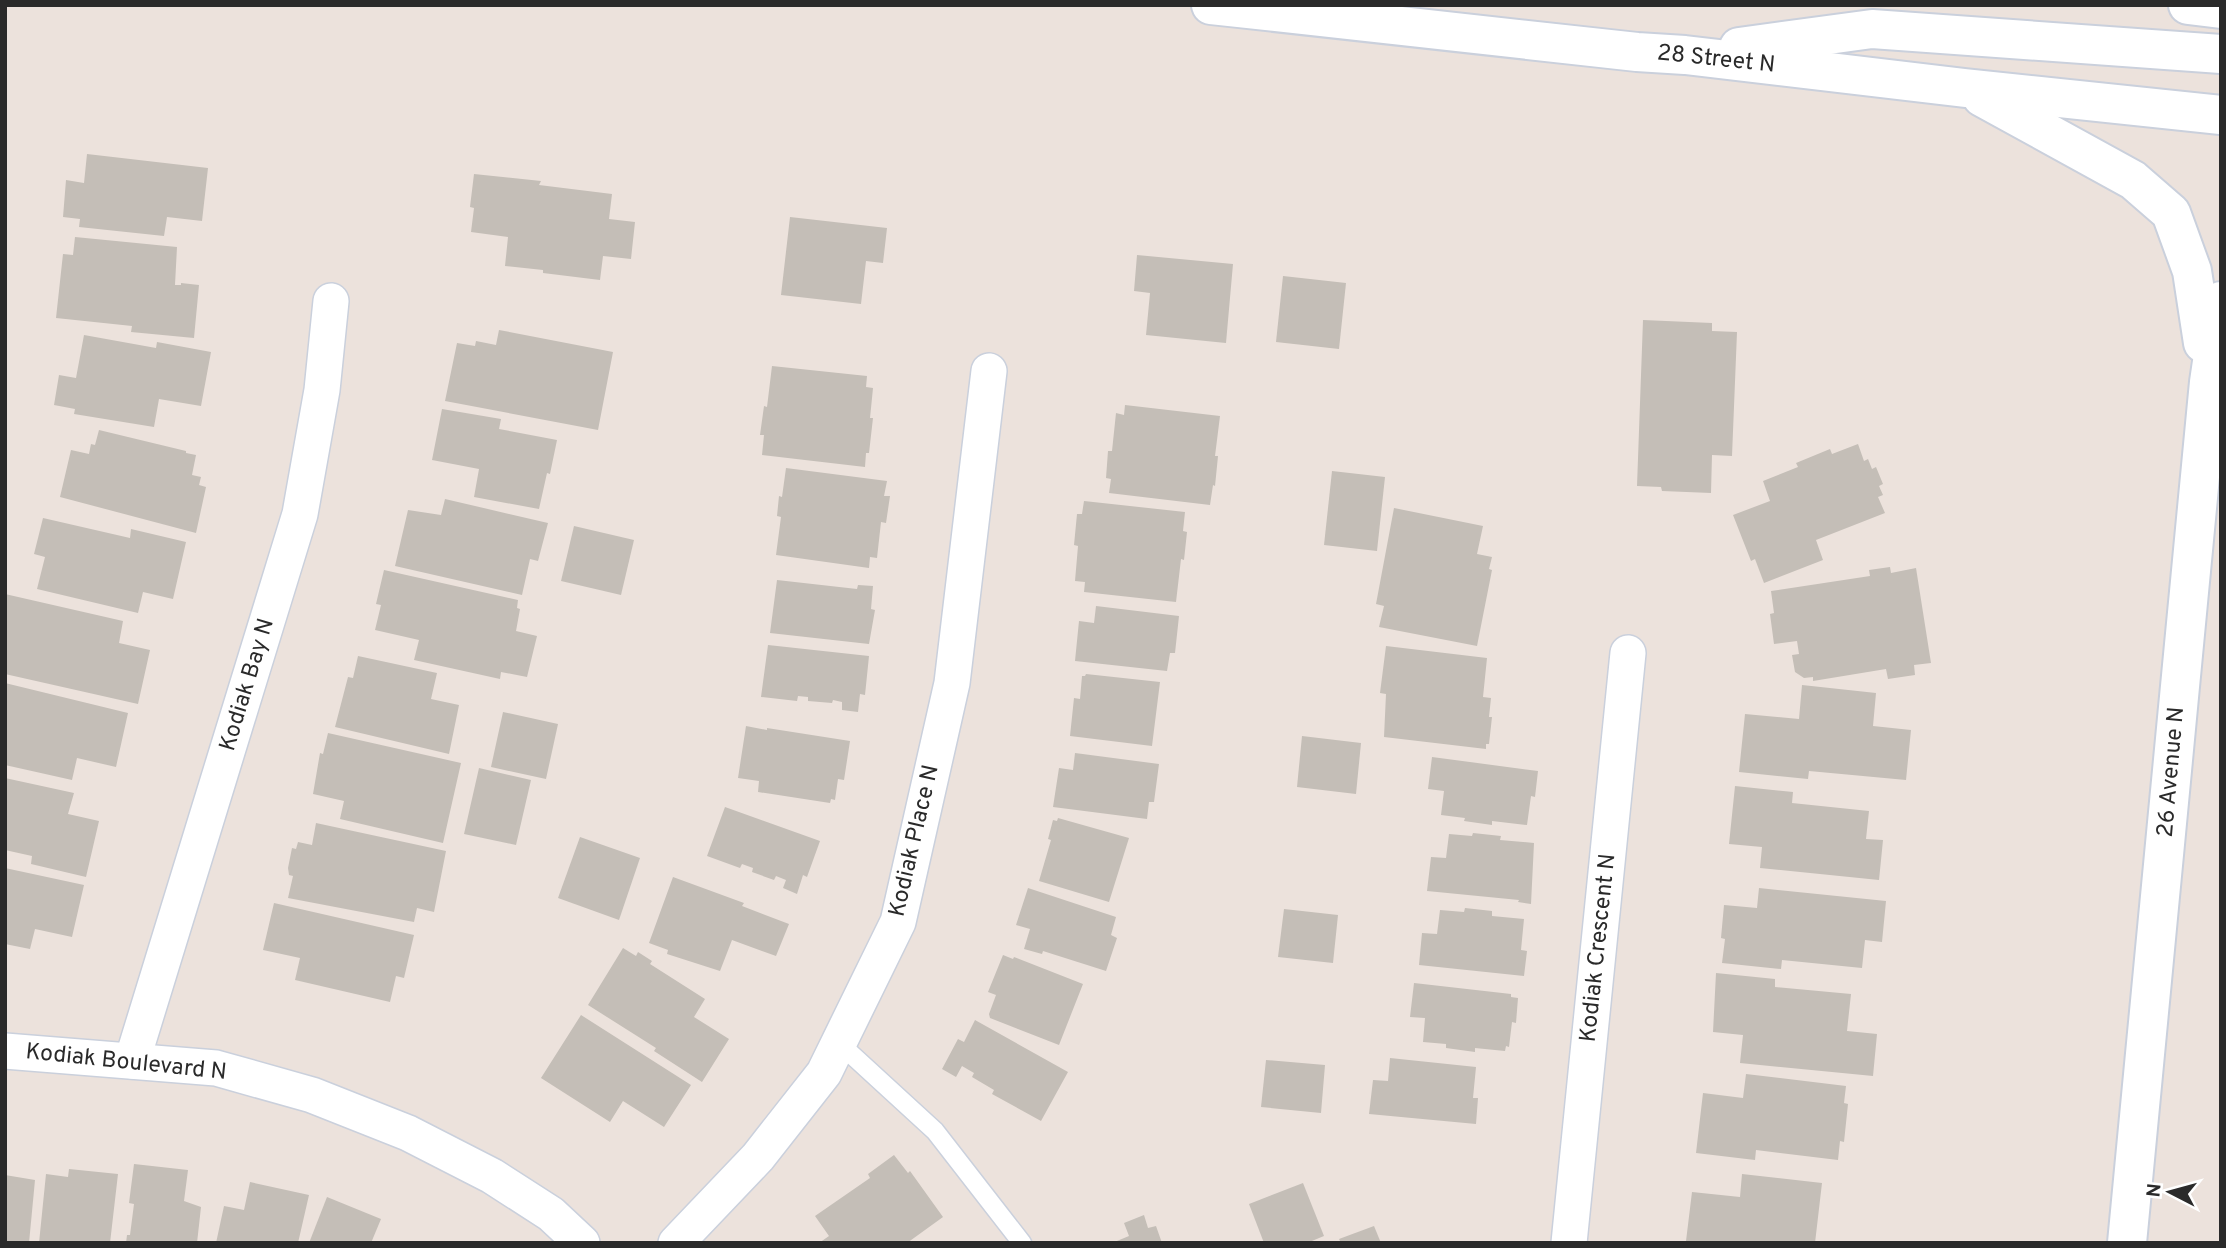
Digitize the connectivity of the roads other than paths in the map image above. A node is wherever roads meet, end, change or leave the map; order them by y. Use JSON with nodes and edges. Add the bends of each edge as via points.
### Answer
{"nodes":[{"id":1,"x":1211,"y":5,"type":"edge"},
{"id":2,"x":2188,"y":5,"type":"edge"},
{"id":3,"x":2221,"y":9,"type":"edge"},
{"id":4,"x":2221,"y":54,"type":"edge"},
{"id":5,"x":1685,"y":55,"type":"junction"},
{"id":6,"x":1965,"y":88,"type":"junction"},
{"id":7,"x":2221,"y":115,"type":"edge"},
{"id":8,"x":331,"y":301,"type":"dead end"},
{"id":9,"x":2221,"y":301,"type":"edge"},
{"id":10,"x":989,"y":371,"type":"dead end"},
{"id":11,"x":2209,"y":382,"type":"junction"},
{"id":12,"x":1628,"y":653,"type":"dead end"},
{"id":13,"x":839,"y":1043,"type":"junction"},
{"id":14,"x":5,"y":1051,"type":"edge"},
{"id":15,"x":132,"y":1061,"type":"junction"},
{"id":16,"x":582,"y":1243,"type":"edge"},
{"id":17,"x":676,"y":1243,"type":"edge"},
{"id":18,"x":1022,"y":1243,"type":"edge"},
{"id":19,"x":1569,"y":1243,"type":"edge"},
{"id":20,"x":2127,"y":1243,"type":"edge"}],
"edges":[{"from":1,"to":5,"type":"main road","name":"28 Street N"},
{"from":2,"to":3,"type":"main road"},
{"from":4,"to":5,"type":"main road","via":[[1872,29]]},
{"from":5,"to":6,"type":"main road","name":"28 Street N"},
{"from":6,"to":7,"type":"main road","name":"28 Street N"},
{"from":6,"to":11,"type":"main road","via":[[2133,180],[2171,213],[2192,271]]},
{"from":8,"to":15,"type":"street","name":"Kodiak Bay N","via":[[322,390],[300,514]]},
{"from":9,"to":11,"type":"main road","name":"26 Avenue N"},
{"from":10,"to":13,"type":"street","name":"Kodiak Place N","via":[[951,683],[898,922]]},
{"from":11,"to":20,"type":"main road","name":"26 Avenue N"},
{"from":12,"to":19,"type":"street","name":"Kodiak Crescent N"},
{"from":13,"to":17,"type":"street","name":"Kodiak Place N","via":[[824,1073],[758,1157]]},
{"from":13,"to":18,"type":"lane","via":[[935,1131]]},
{"from":14,"to":15,"type":"street","name":"Kodiak Boulevard N"},
{"from":15,"to":16,"type":"street","name":"Kodiak Boulevard N","via":[[216,1068],[312,1095],[396,1128],[492,1176],[551,1214]]}]}
